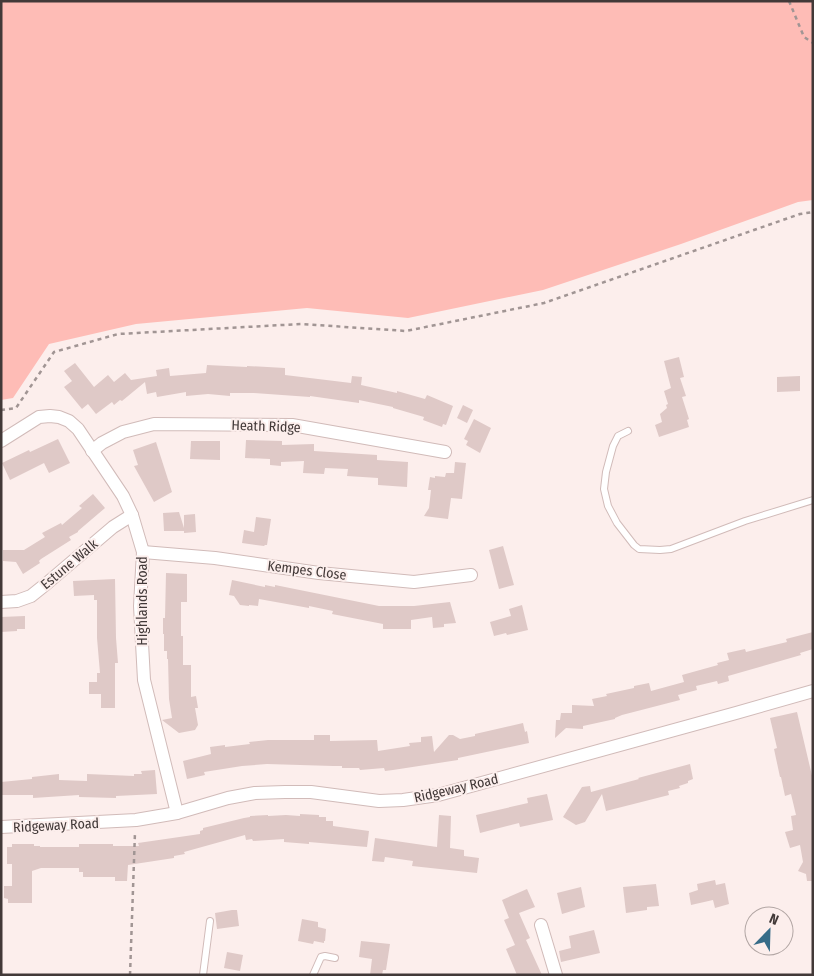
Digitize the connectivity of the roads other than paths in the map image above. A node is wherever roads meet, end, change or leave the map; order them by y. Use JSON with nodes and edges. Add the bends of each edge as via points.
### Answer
{"nodes":[{"id":1,"x":628,"y":431,"type":"dead end"},
{"id":2,"x":1,"y":441,"type":"edge"},
{"id":3,"x":92,"y":452,"type":"junction"},
{"id":4,"x":445,"y":452,"type":"dead end"},
{"id":5,"x":813,"y":500,"type":"edge"},
{"id":6,"x":132,"y":515,"type":"junction"},
{"id":7,"x":143,"y":552,"type":"junction"},
{"id":8,"x":471,"y":575,"type":"dead end"},
{"id":9,"x":1,"y":602,"type":"edge"},
{"id":10,"x":813,"y":691,"type":"edge"},
{"id":11,"x":177,"y":813,"type":"junction"},
{"id":12,"x":1,"y":827,"type":"edge"},
{"id":13,"x":210,"y":921,"type":"dead end"},
{"id":14,"x":541,"y":924,"type":"dead end"},
{"id":15,"x":335,"y":958,"type":"dead end"},
{"id":16,"x":203,"y":975,"type":"edge"},
{"id":17,"x":313,"y":975,"type":"edge"},
{"id":18,"x":556,"y":975,"type":"edge"}],
"edges":[{"from":1,"to":5,"type":"lane","via":[[618,436],[613,446],[604,489],[617,523],[639,549],[671,549]]},
{"from":2,"to":3,"type":"street","name":"Highlands Road","via":[[39,417],[59,417],[78,429]]},
{"from":3,"to":4,"type":"street","name":"Heath Ridge","via":[[123,432],[154,424],[292,425]]},
{"from":3,"to":6,"type":"street","name":"Highlands Road"},
{"from":6,"to":7,"type":"street","name":"Highlands Road"},
{"from":6,"to":9,"type":"street","name":"Estune Walk","via":[[30,596]]},
{"from":7,"to":8,"type":"street","name":"Kempes Close","via":[[414,582]]},
{"from":7,"to":11,"type":"street","name":"Highlands Road","via":[[140,606],[144,680]]},
{"from":10,"to":11,"type":"street","name":"Ridgeway Road","via":[[438,795],[379,801],[311,792],[255,793]]},
{"from":11,"to":12,"type":"street","name":"Ridgeway Road","via":[[136,820]]},
{"from":13,"to":16,"type":"lane"},
{"from":14,"to":18,"type":"street"},
{"from":15,"to":17,"type":"lane","via":[[320,957]]}]}
